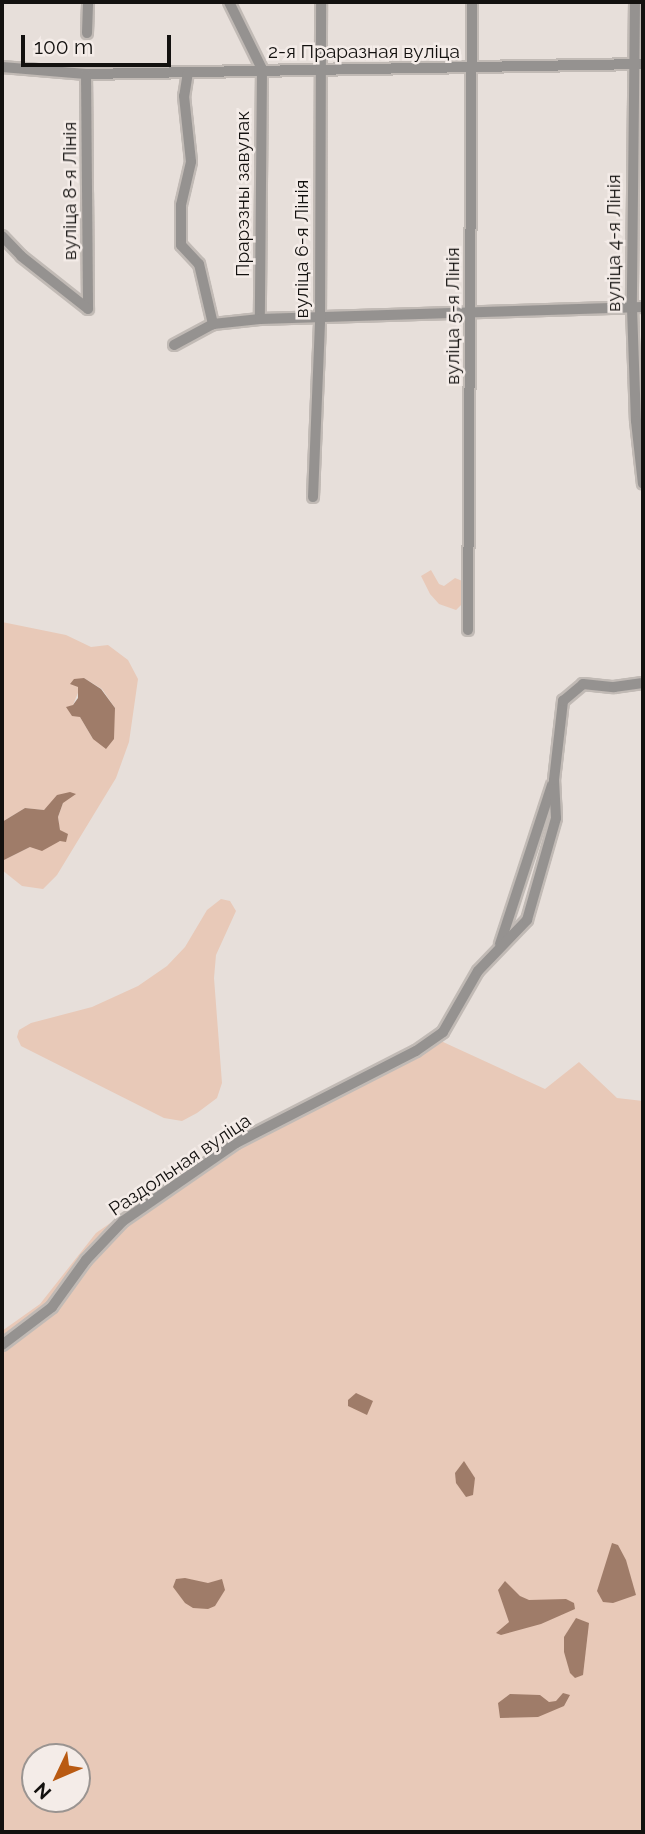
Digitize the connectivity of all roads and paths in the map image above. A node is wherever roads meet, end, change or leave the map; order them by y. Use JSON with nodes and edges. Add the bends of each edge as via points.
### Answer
{"nodes":[{"id":1,"x":88,"y":2,"type":"edge"},
{"id":2,"x":229,"y":2,"type":"edge"},
{"id":3,"x":321,"y":2,"type":"edge"},
{"id":4,"x":472,"y":2,"type":"edge"},
{"id":5,"x":635,"y":2,"type":"edge"},
{"id":6,"x":87,"y":33,"type":"dead end"},
{"id":7,"x":639,"y":64,"type":"edge"},
{"id":8,"x":2,"y":67,"type":"edge"},
{"id":9,"x":262,"y":69,"type":"junction"},
{"id":10,"x":472,"y":69,"type":"junction"},
{"id":11,"x":320,"y":70,"type":"junction"},
{"id":12,"x":188,"y":72,"type":"junction"},
{"id":13,"x":86,"y":74,"type":"junction"},
{"id":14,"x":2,"y":236,"type":"edge"},
{"id":15,"x":643,"y":307,"type":"edge"},
{"id":16,"x":632,"y":308,"type":"junction"},
{"id":17,"x":470,"y":312,"type":"junction"},
{"id":18,"x":260,"y":319,"type":"junction"},
{"id":19,"x":320,"y":319,"type":"junction"},
{"id":20,"x":213,"y":324,"type":"junction"},
{"id":21,"x":174,"y":345,"type":"dead end"},
{"id":22,"x":643,"y":484,"type":"edge"},
{"id":23,"x":313,"y":497,"type":"dead end"},
{"id":24,"x":468,"y":630,"type":"dead end"},
{"id":25,"x":643,"y":683,"type":"edge"},
{"id":26,"x":554,"y":780,"type":"junction"},
{"id":27,"x":499,"y":944,"type":"junction"},
{"id":28,"x":2,"y":1346,"type":"edge"}],
"edges":[{"from":1,"to":6,"type":"street"},
{"from":2,"to":9,"type":"street"},
{"from":3,"to":11,"type":"street","name":"вуліца 6-я Лінія"},
{"from":4,"to":10,"type":"street","name":"вуліца 5-я Лінія"},
{"from":5,"to":7,"type":"street","name":"вуліца 4-я Лінія"},
{"from":7,"to":10,"type":"street","name":"2-я Праразная вуліца"},
{"from":7,"to":16,"type":"street","name":"вуліца 4-я Лінія"},
{"from":8,"to":13,"type":"street","name":"2-я Праразная вуліца"},
{"from":9,"to":11,"type":"street","name":"2-я Праразная вуліца"},
{"from":9,"to":12,"type":"street","name":"2-я Праразная вуліца"},
{"from":9,"to":18,"type":"street","name":"Прарэзны завулак"},
{"from":10,"to":11,"type":"street","name":"2-я Праразная вуліца"},
{"from":10,"to":17,"type":"street","name":"вуліца 5-я Лінія"},
{"from":11,"to":19,"type":"street","name":"вуліца 6-я Лінія"},
{"from":12,"to":13,"type":"street","name":"2-я Праразная вуліца"},
{"from":12,"to":20,"type":"street","via":[[184,96],[191,162],[181,205],[181,245],[199,264]]},
{"from":13,"to":14,"type":"street","name":"вуліца 8-я Лінія","via":[[88,309]]},
{"from":15,"to":16,"type":"street"},
{"from":16,"to":17,"type":"street"},
{"from":16,"to":22,"type":"street","name":"вуліца 4-я Лінія"},
{"from":17,"to":19,"type":"street"},
{"from":17,"to":24,"type":"street","name":"вуліца 5-я Лінія"},
{"from":18,"to":19,"type":"street"},
{"from":18,"to":20,"type":"street"},
{"from":19,"to":23,"type":"street","name":"вуліца 6-я Лінія"},
{"from":20,"to":21,"type":"street"},
{"from":25,"to":26,"type":"street","via":[[614,687],[583,684],[563,701]]},
{"from":26,"to":27,"type":"street"},
{"from":26,"to":27,"type":"street","via":[[556,818],[527,920]]},
{"from":27,"to":28,"type":"street","name":"Раздольная вуліца","via":[[443,1032],[416,1051],[236,1143],[123,1221],[86,1260],[52,1307]]}]}
